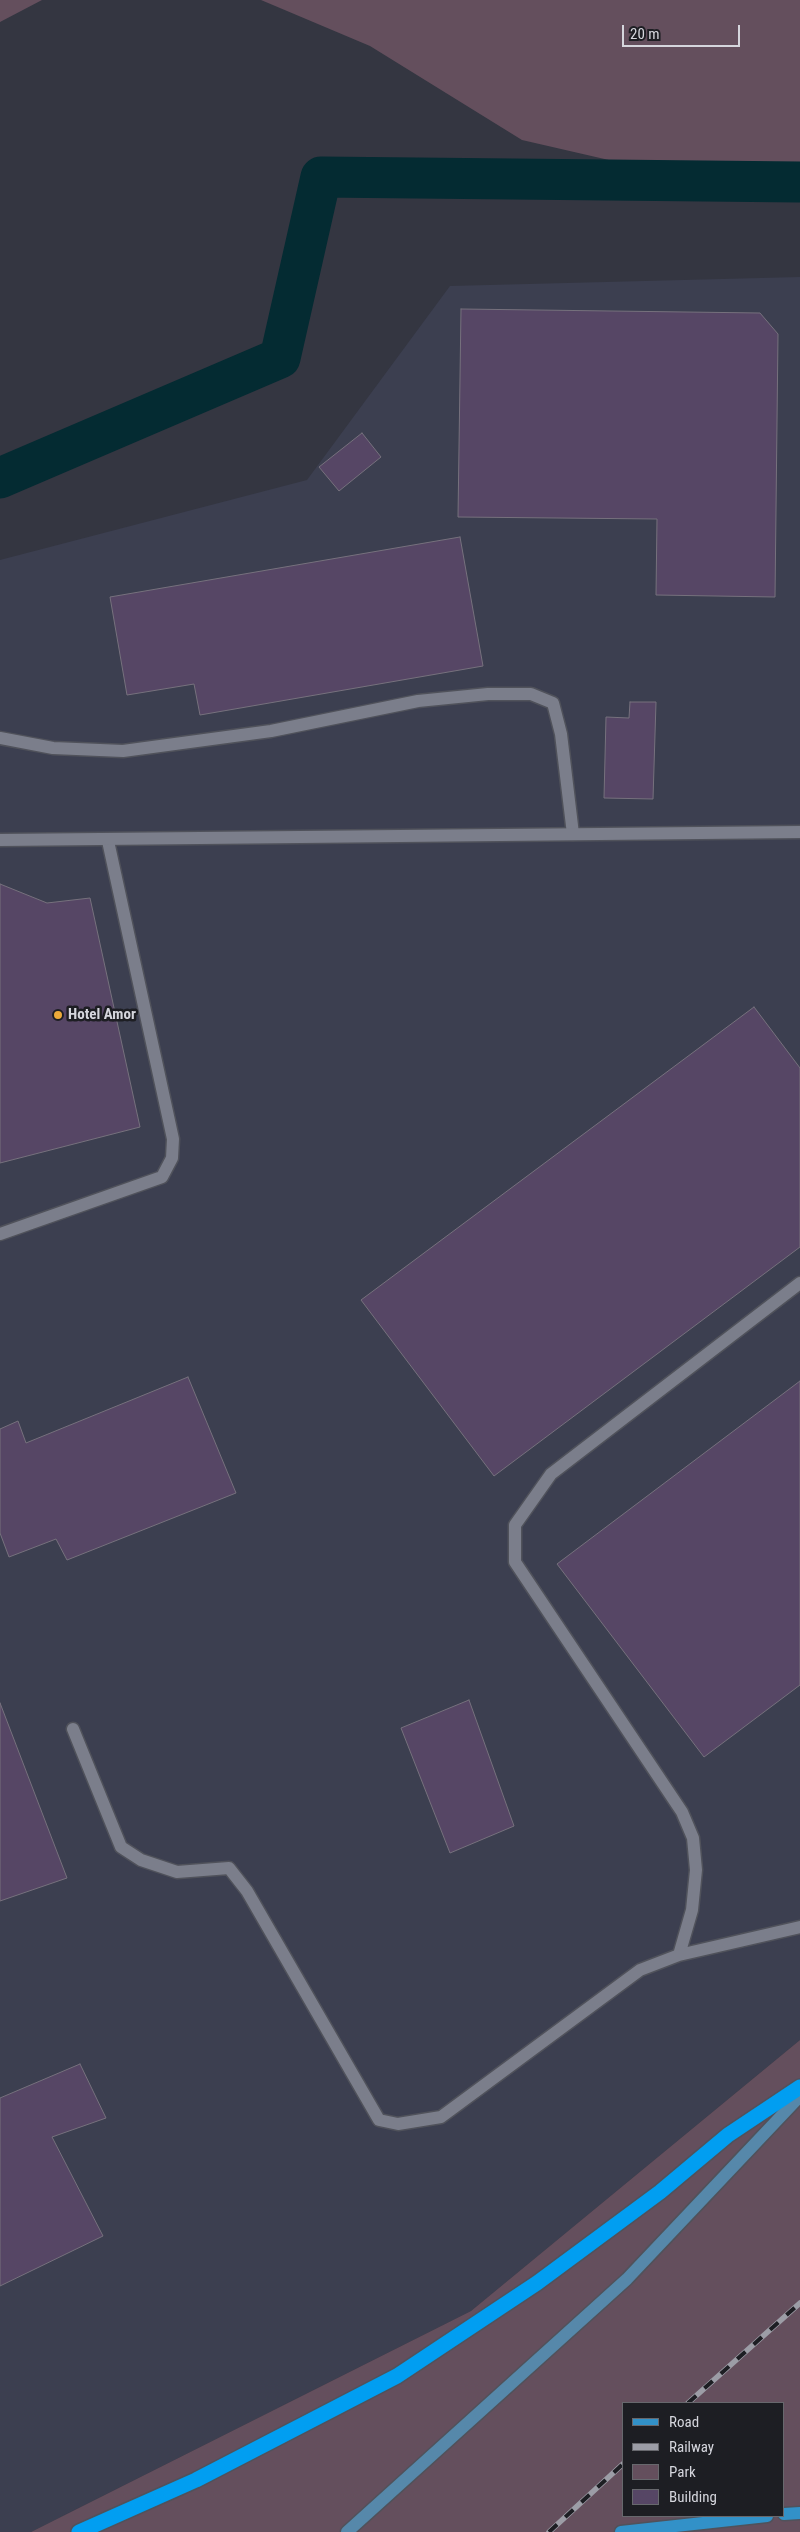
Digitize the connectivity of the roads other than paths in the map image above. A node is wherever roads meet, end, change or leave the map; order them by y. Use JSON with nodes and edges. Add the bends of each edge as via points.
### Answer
{"nodes":[{"id":1,"x":0,"y":738,"type":"edge"},
{"id":2,"x":800,"y":832,"type":"edge"},
{"id":3,"x":573,"y":834,"type":"junction"},
{"id":4,"x":0,"y":840,"type":"edge"},
{"id":5,"x":108,"y":841,"type":"junction"},
{"id":6,"x":0,"y":1234,"type":"edge"},
{"id":7,"x":800,"y":1283,"type":"edge"},
{"id":8,"x":73,"y":1729,"type":"dead end"},
{"id":9,"x":800,"y":1928,"type":"edge"},
{"id":10,"x":679,"y":1955,"type":"junction"},
{"id":11,"x":800,"y":2087,"type":"edge"},
{"id":12,"x":800,"y":2096,"type":"edge"},
{"id":13,"x":800,"y":2513,"type":"edge"},
{"id":14,"x":785,"y":2514,"type":"edge"},
{"id":15,"x":755,"y":2517,"type":"edge"},
{"id":16,"x":78,"y":2532,"type":"edge"},
{"id":17,"x":347,"y":2532,"type":"edge"},
{"id":18,"x":621,"y":2532,"type":"edge"}],
"edges":[{"from":1,"to":3,"type":"street","via":[[53,748],[123,751],[271,731],[418,701],[488,694],[531,694],[553,704],[561,734]]},
{"from":2,"to":3,"type":"street"},
{"from":3,"to":5,"type":"street"},
{"from":4,"to":5,"type":"street"},
{"from":5,"to":6,"type":"street","via":[[174,1140],[172,1158],[162,1177]]},
{"from":7,"to":10,"type":"street","via":[[551,1474],[515,1525],[515,1562],[682,1812],[693,1838],[696,1870],[692,1910]]},
{"from":8,"to":10,"type":"street","via":[[120,1847],[141,1860],[177,1872],[228,1868],[247,1891],[379,2120],[398,2124],[441,2117],[640,1970]]},
{"from":9,"to":10,"type":"street"},
{"from":11,"to":16,"type":"highway","via":[[728,2135],[660,2192],[537,2283],[397,2376],[196,2480]]},
{"from":12,"to":17,"type":"street","via":[[627,2279]]},
{"from":13,"to":14,"type":"main road"},
{"from":15,"to":18,"type":"main road"}]}
